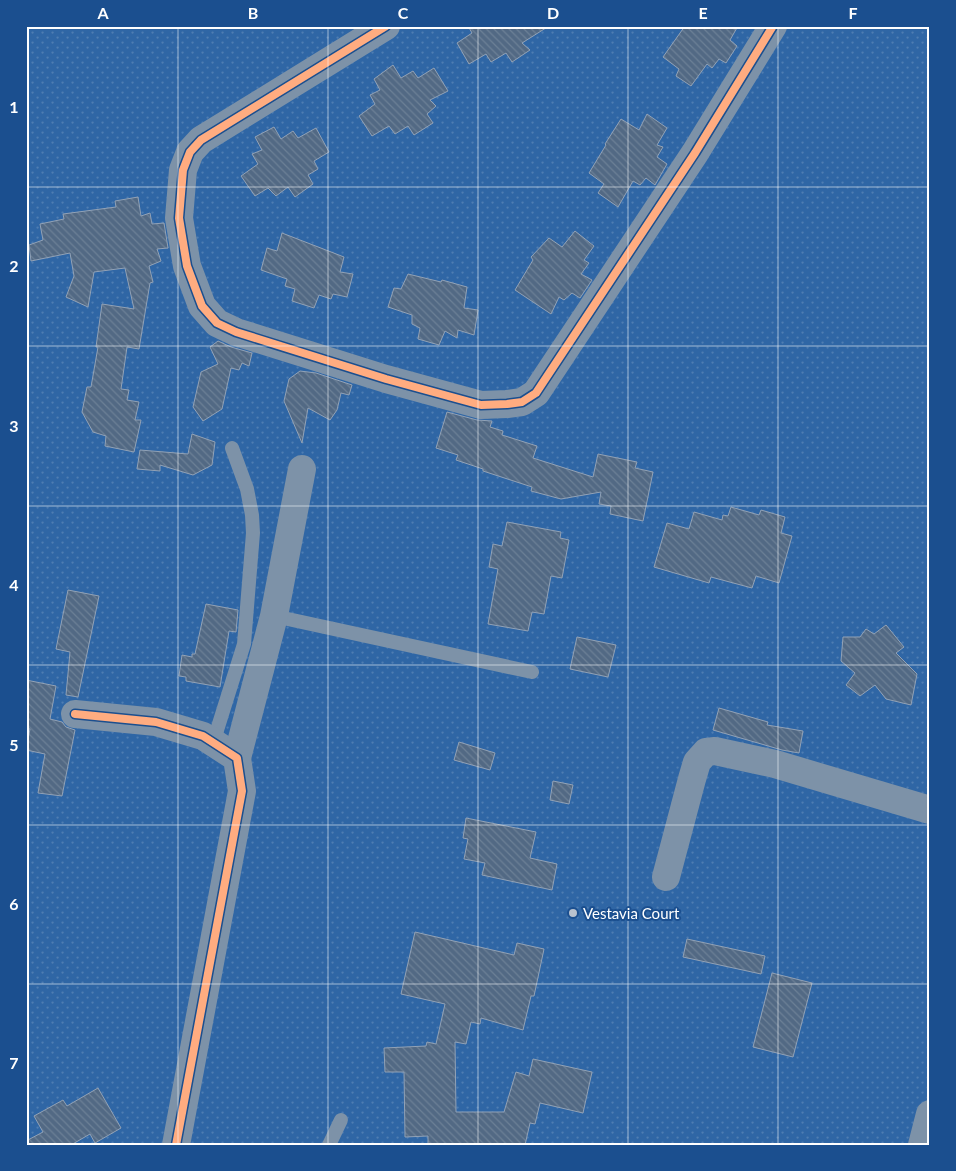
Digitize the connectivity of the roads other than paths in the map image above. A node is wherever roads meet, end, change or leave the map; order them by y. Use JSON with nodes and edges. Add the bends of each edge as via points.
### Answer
{"nodes":[{"id":1,"x":386,"y":26,"type":"edge"},
{"id":2,"x":773,"y":26,"type":"edge"},
{"id":3,"x":232,"y":448,"type":"dead end"},
{"id":4,"x":302,"y":469,"type":"dead end"},
{"id":5,"x":274,"y":616,"type":"junction"},
{"id":6,"x":532,"y":672,"type":"dead end"},
{"id":7,"x":75,"y":714,"type":"dead end"},
{"id":8,"x":213,"y":743,"type":"junction"},
{"id":9,"x":236,"y":758,"type":"junction"},
{"id":10,"x":930,"y":810,"type":"edge"},
{"id":11,"x":666,"y":877,"type":"dead end"},
{"id":12,"x":930,"y":1114,"type":"edge"},
{"id":13,"x":341,"y":1120,"type":"dead end"},
{"id":14,"x":176,"y":1145,"type":"edge"},
{"id":15,"x":329,"y":1145,"type":"edge"},
{"id":16,"x":922,"y":1145,"type":"edge"}],
"edges":[{"from":1,"to":2,"type":"street","via":[[201,140],[190,152],[183,170],[179,218],[187,266],[202,306],[217,323],[236,332],[481,405],[522,402],[536,393],[695,153]]},
{"from":3,"to":8,"type":"lane","via":[[247,489],[253,533],[244,644]]},
{"from":4,"to":5,"type":"street"},
{"from":5,"to":6,"type":"lane"},
{"from":5,"to":9,"type":"street"},
{"from":7,"to":8,"type":"street","via":[[156,722],[203,736]]},
{"from":8,"to":9,"type":"street"},
{"from":9,"to":14,"type":"street","via":[[242,791]]},
{"from":10,"to":11,"type":"street","via":[[775,764],[715,751],[706,752],[692,778]]},
{"from":12,"to":16,"type":"street"},
{"from":13,"to":15,"type":"lane"}]}
